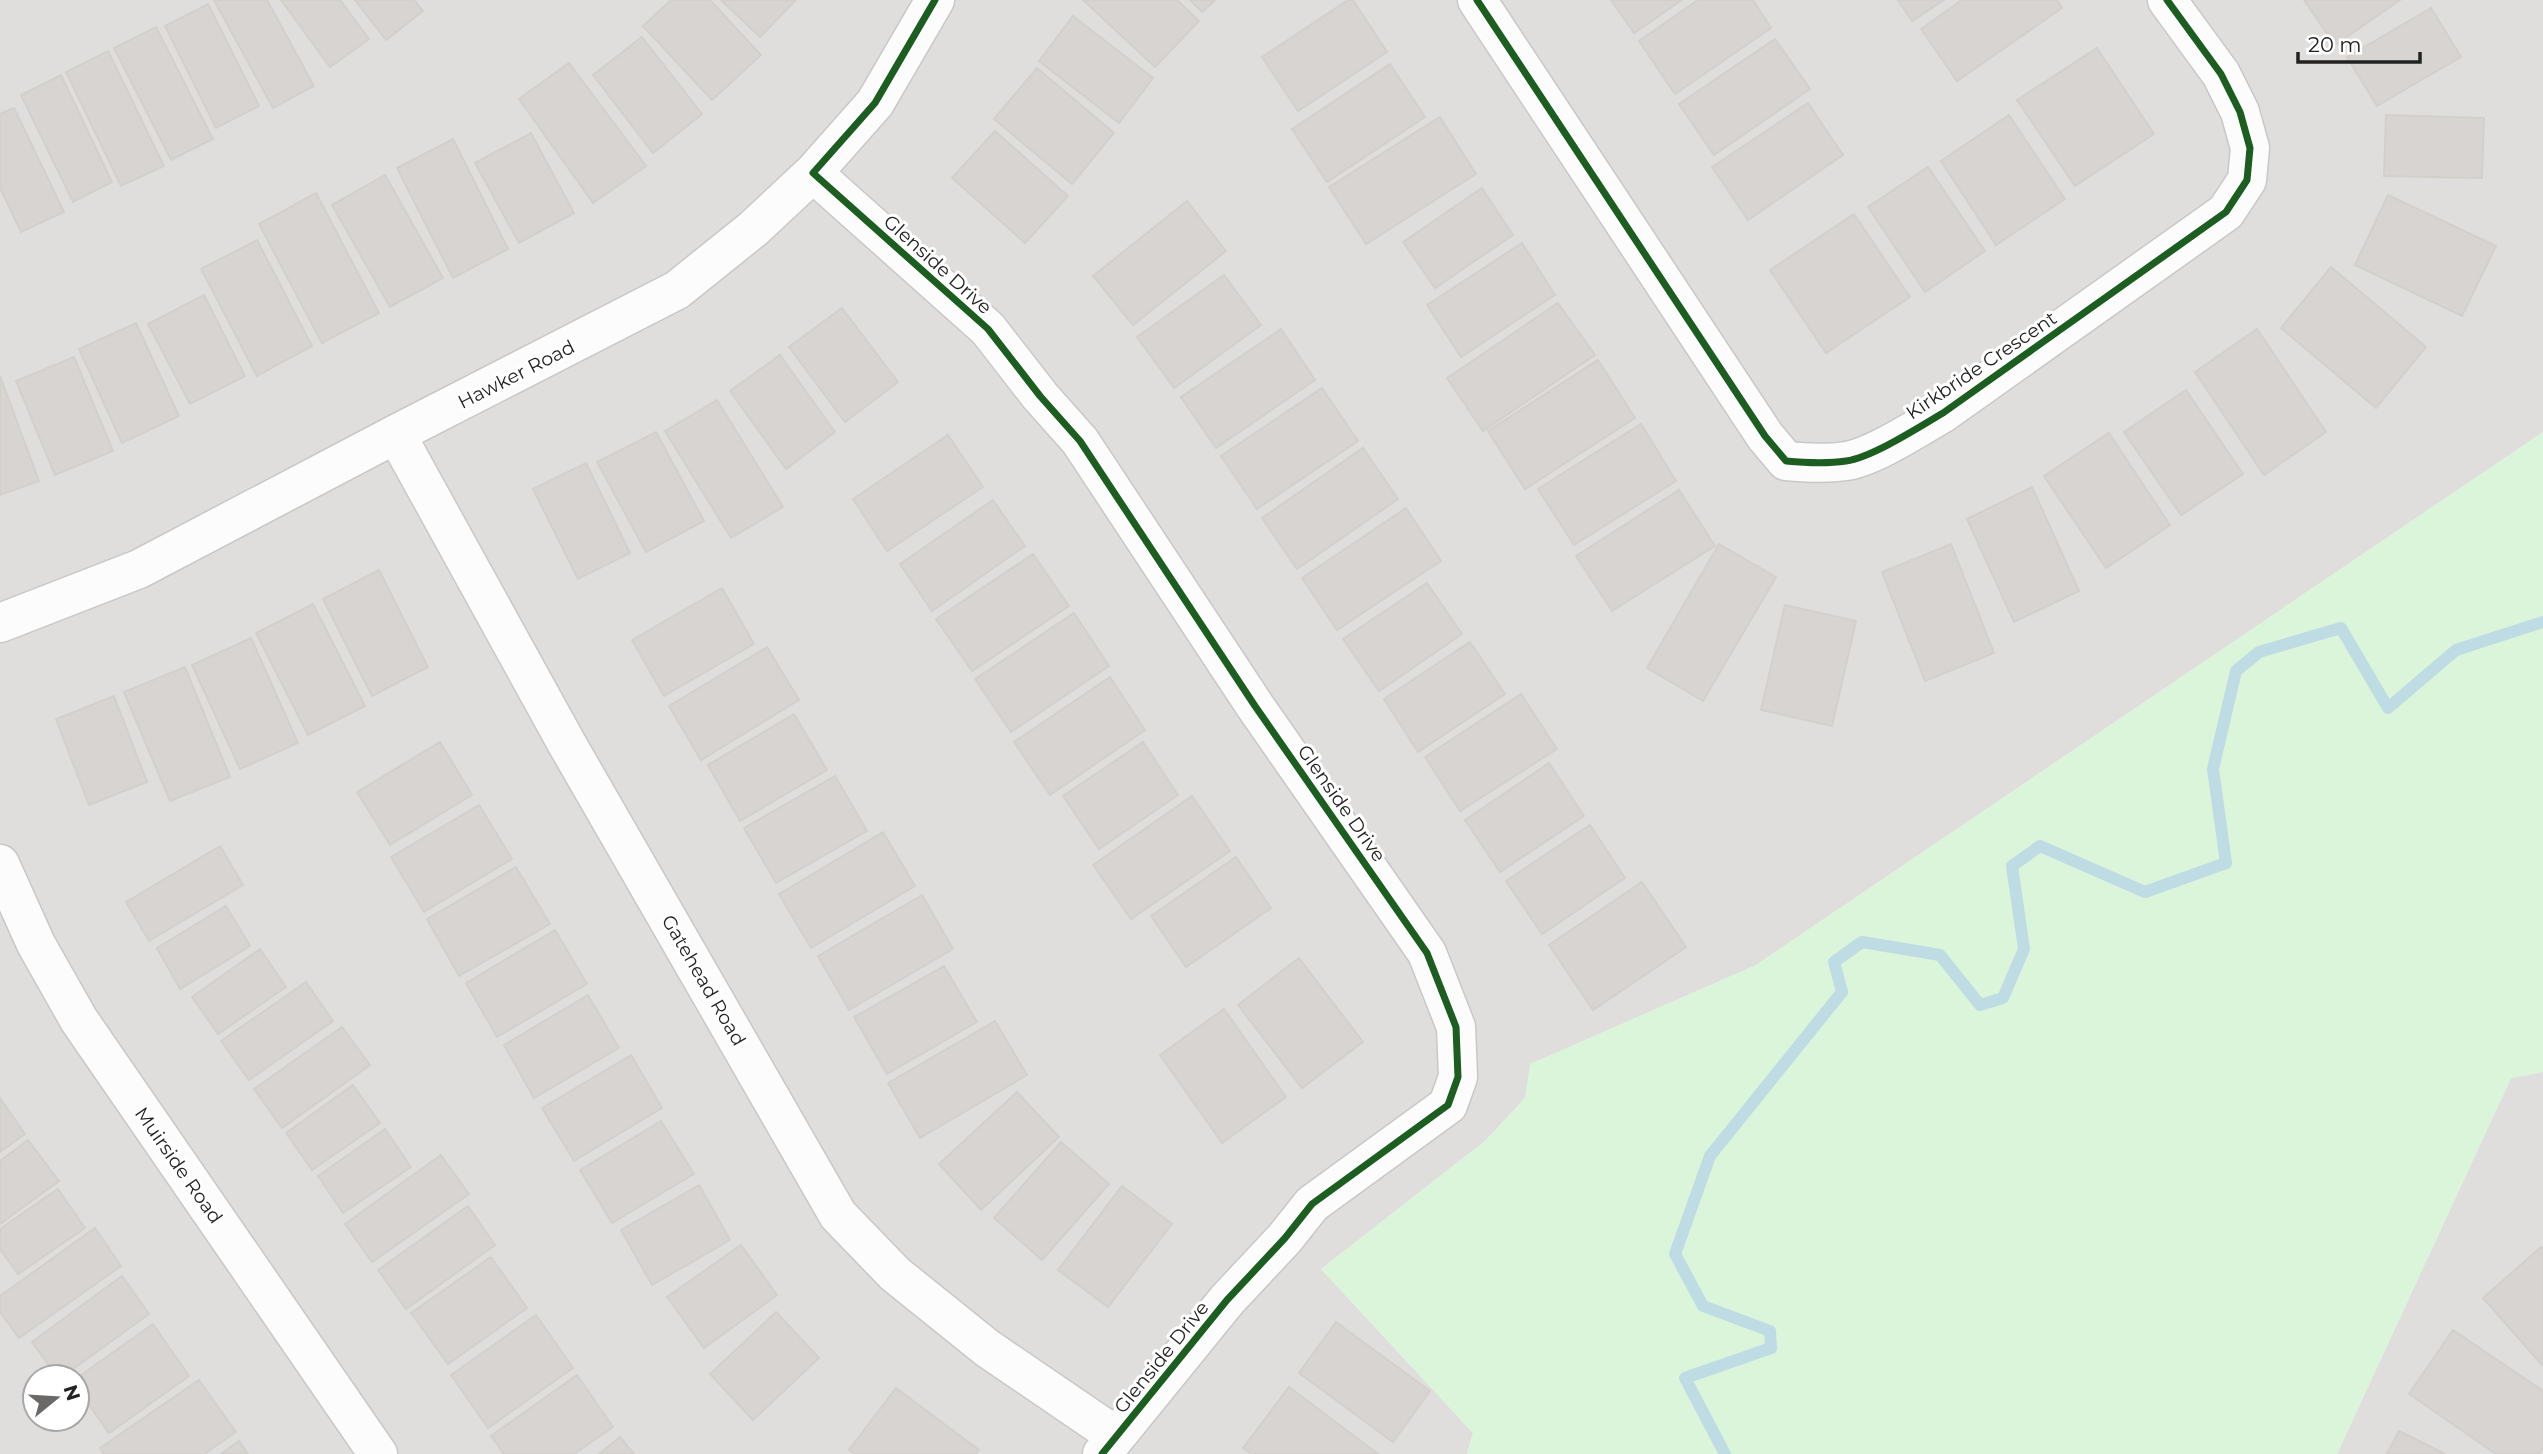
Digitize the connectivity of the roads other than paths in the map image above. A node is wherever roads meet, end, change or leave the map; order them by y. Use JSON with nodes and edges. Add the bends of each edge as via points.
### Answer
{"nodes":[{"id":1,"x":935,"y":0,"type":"edge"},
{"id":2,"x":1477,"y":0,"type":"edge"},
{"id":3,"x":2167,"y":0,"type":"edge"},
{"id":4,"x":813,"y":173,"type":"junction"},
{"id":5,"x":396,"y":433,"type":"junction"},
{"id":6,"x":0,"y":623,"type":"edge"},
{"id":7,"x":0,"y":864,"type":"edge"},
{"id":8,"x":1109,"y":1445,"type":"edge"},
{"id":9,"x":378,"y":1454,"type":"edge"}],
"edges":[{"from":1,"to":4,"type":"street","name":"Hawker Road","via":[[874,103]]},
{"from":2,"to":3,"type":"street","name":"Kirkbride Crescent","via":[[1765,436],[1786,461],[1818,464],[1849,461],[1943,413],[2226,212],[2248,180],[2250,148],[2240,112],[2221,74]]},
{"from":4,"to":5,"type":"street","name":"Hawker Road","via":[[677,290]]},
{"from":4,"to":8,"type":"street","name":"Glenside Drive","via":[[988,329],[1080,441],[1255,706],[1427,953],[1456,1027],[1458,1077],[1448,1105],[1312,1204]]},
{"from":5,"to":6,"type":"street","name":"Hawker Road","via":[[139,569]]},
{"from":5,"to":8,"type":"street","name":"Gatehead Road","via":[[567,744],[838,1215],[895,1274]]},
{"from":7,"to":9,"type":"street","name":"Muirside Road","via":[[36,944],[79,1020]]}]}
